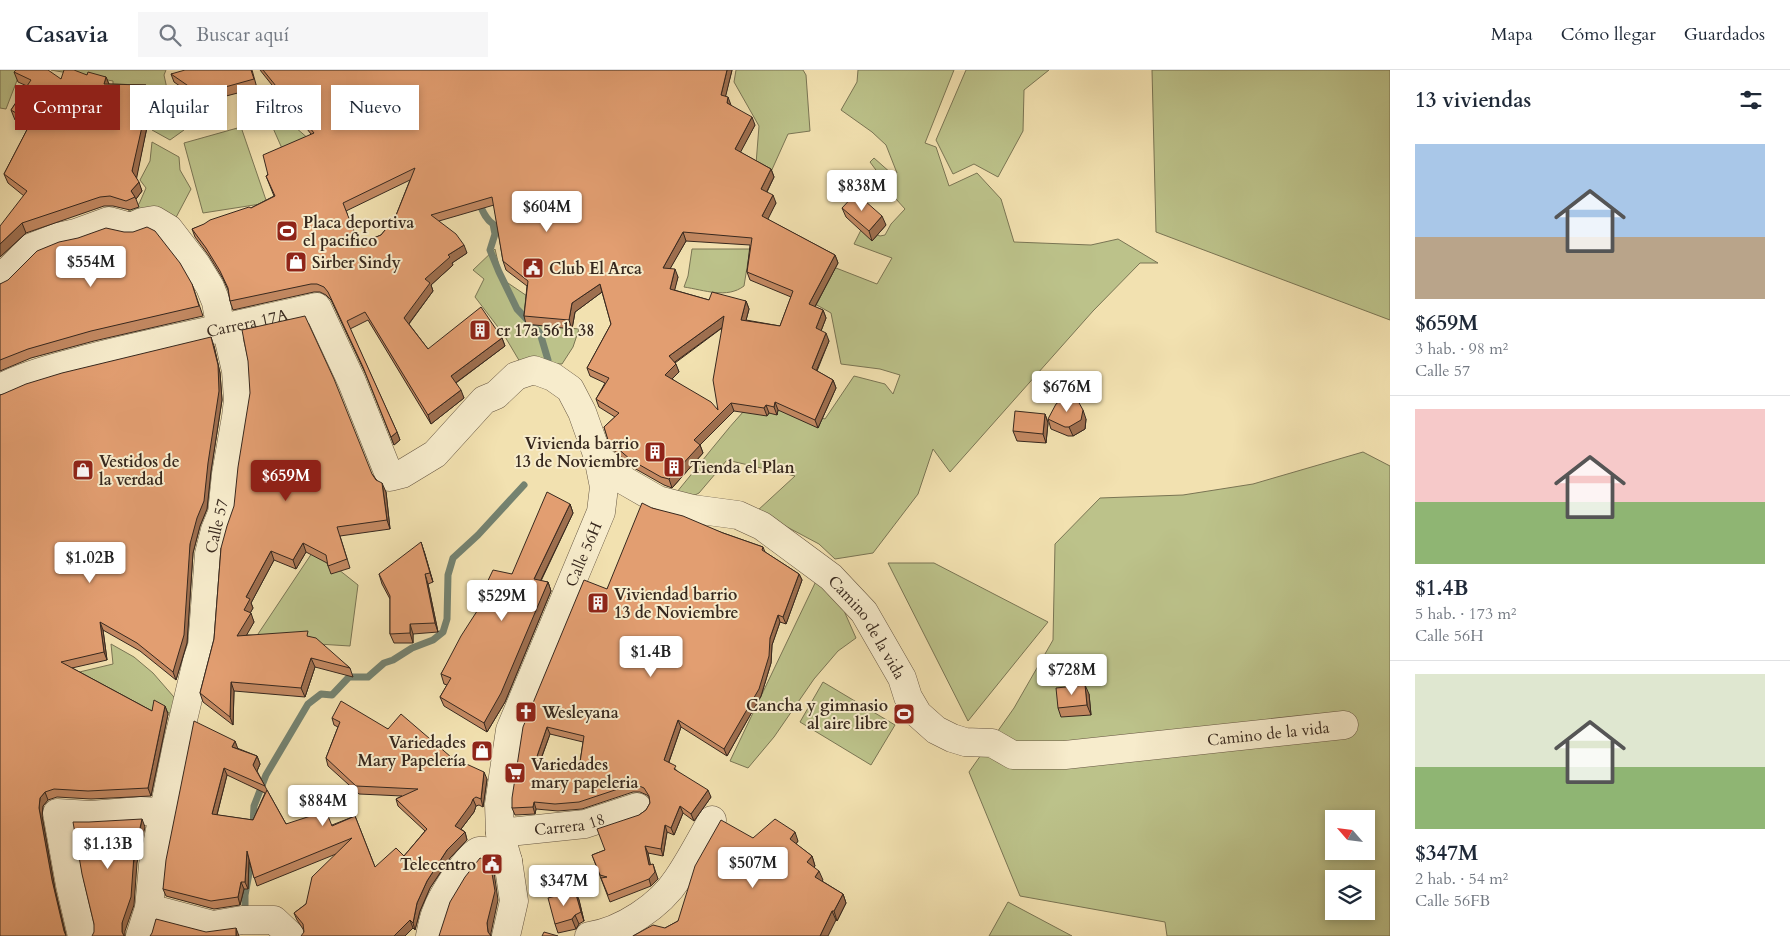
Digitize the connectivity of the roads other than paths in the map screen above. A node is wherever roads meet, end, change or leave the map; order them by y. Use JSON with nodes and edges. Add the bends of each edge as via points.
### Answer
{"nodes":[{"id":1,"x":0,"y":279,"type":"edge"},
{"id":2,"x":224,"y":328,"type":"junction"},
{"id":3,"x":0,"y":388,"type":"edge"},
{"id":4,"x":598,"y":457,"type":"junction"},
{"id":5,"x":390,"y":478,"type":"joint"},
{"id":6,"x":1344,"y":725,"type":"dead end"},
{"id":7,"x":636,"y":807,"type":"dead end"},
{"id":8,"x":165,"y":812,"type":"junction"},
{"id":9,"x":712,"y":820,"type":"dead end"},
{"id":10,"x":500,"y":833,"type":"junction"},
{"id":11,"x":508,"y":861,"type":"junction"},
{"id":12,"x":149,"y":908,"type":"junction"},
{"id":13,"x":624,"y":930,"type":"edge"},
{"id":14,"x":510,"y":935,"type":"edge"},
{"id":15,"x":82,"y":936,"type":"edge"},
{"id":16,"x":140,"y":936,"type":"edge"},
{"id":17,"x":291,"y":936,"type":"edge"},
{"id":18,"x":430,"y":936,"type":"edge"},
{"id":19,"x":589,"y":936,"type":"edge"}],
"edges":[{"from":1,"to":2,"type":"street","name":"Calle 57","via":[[32,247],[109,221],[131,227],[154,220],[168,229],[196,264],[210,288]]},
{"from":2,"to":3,"type":"street","name":"Carrera 17A","via":[[139,345],[20,378]]},
{"from":2,"to":5,"type":"street","name":"Carrera 17A","via":[[317,307],[352,382]]},
{"from":2,"to":8,"type":"street","name":"Calle 57","via":[[236,371],[236,417],[222,513],[209,554],[202,646],[177,745]]},
{"from":4,"to":5,"type":"street","name":"Calle 56H","via":[[570,388],[554,377],[534,370],[516,376],[496,395],[484,400],[435,454]]},
{"from":4,"to":6,"type":"street","name":"Camino de la vida","via":[[626,481],[658,500],[738,515],[762,526],[831,577],[864,612],[902,678],[918,714],[936,730],[952,738],[992,743],[1013,755],[1065,755]]},
{"from":4,"to":10,"type":"street","name":"Calle 56H","via":[[604,487],[601,512],[510,730],[499,804]]},
{"from":7,"to":10,"type":"street","name":"Carrera 18","via":[[585,824]]},
{"from":8,"to":12,"type":"street","name":"Calle 57","via":[[153,866]]},
{"from":8,"to":15,"type":"street","via":[[57,813]]},
{"from":9,"to":13,"type":"street","via":[[678,879]]},
{"from":10,"to":11,"type":"street","name":"Calle 56H"},
{"from":11,"to":14,"type":"street","name":"Calle 56H","via":[[514,901]]},
{"from":11,"to":18,"type":"street","via":[[486,851],[471,856],[445,892]]},
{"from":12,"to":16,"type":"street","name":"Calle 57"},
{"from":12,"to":17,"type":"street","via":[[213,925],[274,920]]},
{"from":13,"to":19,"type":"street"}]}
